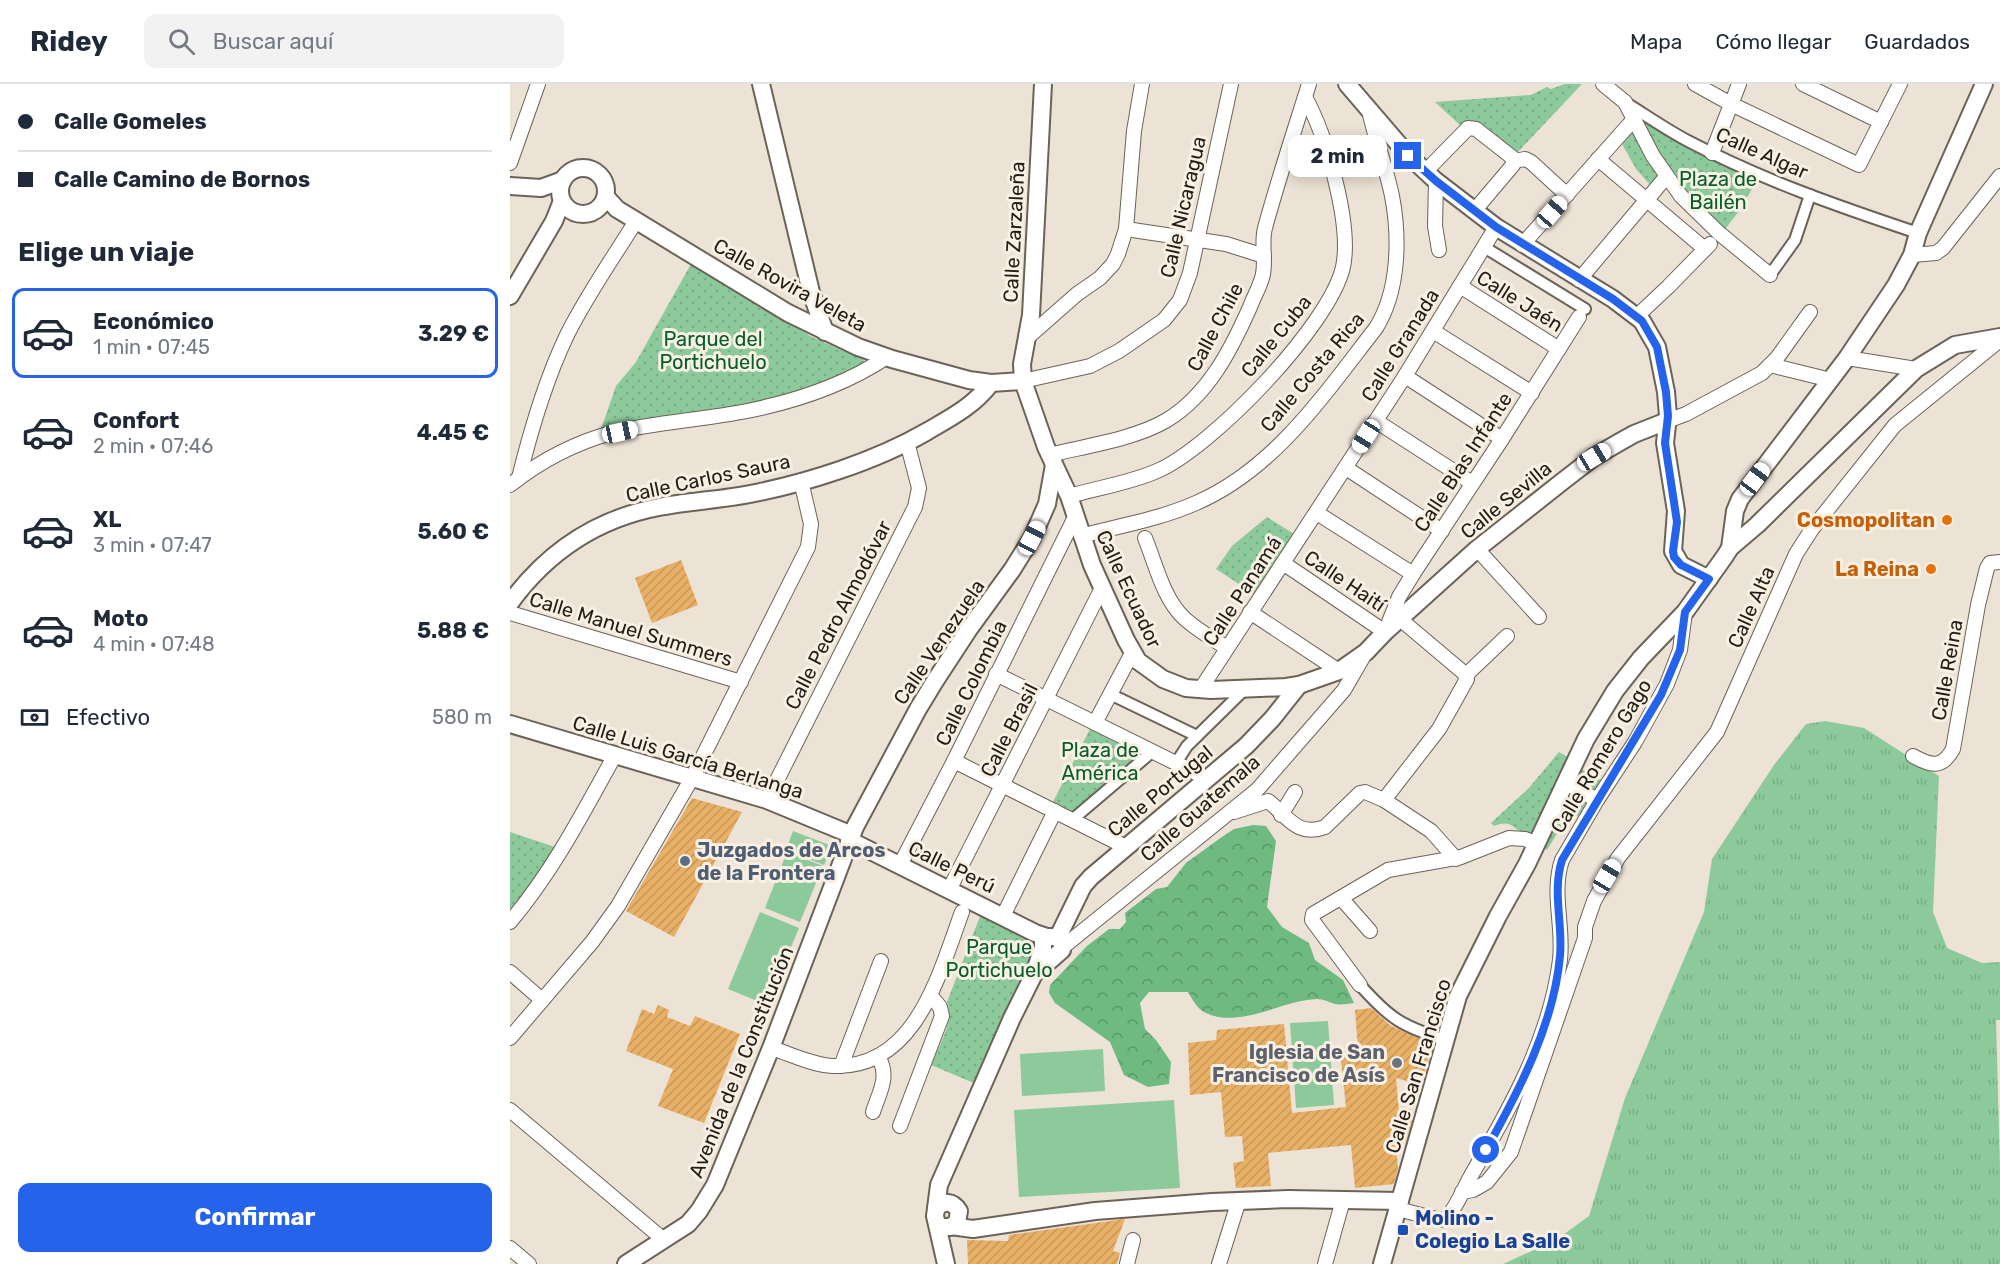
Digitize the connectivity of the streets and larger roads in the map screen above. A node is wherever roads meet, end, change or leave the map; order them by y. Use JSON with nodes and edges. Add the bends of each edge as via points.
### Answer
{"nodes":[{"id":1,"x":538,"y":84,"type":"edge"},
{"id":2,"x":761,"y":84,"type":"edge"},
{"id":3,"x":1043,"y":84,"type":"edge"},
{"id":4,"x":1142,"y":84,"type":"edge"},
{"id":5,"x":1231,"y":84,"type":"edge"},
{"id":6,"x":1347,"y":84,"type":"edge"},
{"id":7,"x":1603,"y":84,"type":"edge"},
{"id":8,"x":1695,"y":84,"type":"edge"},
{"id":9,"x":1739,"y":84,"type":"edge"},
{"id":10,"x":1803,"y":84,"type":"edge"},
{"id":11,"x":1900,"y":84,"type":"edge"},
{"id":12,"x":1984,"y":84,"type":"edge"},
{"id":13,"x":1307,"y":90,"type":"edge"},
{"id":14,"x":1625,"y":102,"type":"junction"},
{"id":15,"x":1731,"y":104,"type":"junction"},
{"id":16,"x":1369,"y":110,"type":"junction"},
{"id":17,"x":1634,"y":119,"type":"junction"},
{"id":18,"x":1881,"y":122,"type":"junction"},
{"id":19,"x":1712,"y":153,"type":"junction"},
{"id":20,"x":1598,"y":159,"type":"junction"},
{"id":21,"x":1514,"y":161,"type":"junction"},
{"id":22,"x":510,"y":163,"type":"edge"},
{"id":23,"x":1430,"y":176,"type":"junction"},
{"id":24,"x":2000,"y":176,"type":"edge"},
{"id":25,"x":1666,"y":177,"type":"junction"},
{"id":26,"x":562,"y":180,"type":"junction"},
{"id":27,"x":510,"y":186,"type":"edge"},
{"id":28,"x":541,"y":188,"type":"junction"},
{"id":29,"x":1567,"y":195,"type":"junction"},
{"id":30,"x":1810,"y":195,"type":"junction"},
{"id":31,"x":1647,"y":199,"type":"junction"},
{"id":32,"x":565,"y":204,"type":"junction"},
{"id":33,"x":608,"y":204,"type":"junction"},
{"id":34,"x":1474,"y":211,"type":"junction"},
{"id":35,"x":636,"y":220,"type":"junction"},
{"id":36,"x":1496,"y":227,"type":"junction"},
{"id":37,"x":1126,"y":229,"type":"junction"},
{"id":38,"x":1719,"y":233,"type":"junction"},
{"id":39,"x":1918,"y":233,"type":"junction"},
{"id":40,"x":1196,"y":240,"type":"junction"},
{"id":41,"x":1522,"y":245,"type":"junction"},
{"id":42,"x":1484,"y":247,"type":"junction"},
{"id":43,"x":1705,"y":249,"type":"junction"},
{"id":44,"x":1438,"y":250,"type":"dead end"},
{"id":45,"x":1912,"y":255,"type":"junction"},
{"id":46,"x":1264,"y":256,"type":"junction"},
{"id":47,"x":1770,"y":275,"type":"joint"},
{"id":48,"x":1579,"y":280,"type":"junction"},
{"id":49,"x":1460,"y":286,"type":"junction"},
{"id":50,"x":510,"y":296,"type":"edge"},
{"id":51,"x":1810,"y":312,"type":"dead end"},
{"id":52,"x":1582,"y":313,"type":"joint"},
{"id":53,"x":1636,"y":316,"type":"junction"},
{"id":54,"x":1433,"y":330,"type":"junction"},
{"id":55,"x":825,"y":332,"type":"junction"},
{"id":56,"x":1027,"y":338,"type":"junction"},
{"id":57,"x":2000,"y":339,"type":"edge"},
{"id":58,"x":1559,"y":349,"type":"junction"},
{"id":59,"x":887,"y":357,"type":"junction"},
{"id":60,"x":1847,"y":358,"type":"junction"},
{"id":61,"x":1770,"y":365,"type":"junction"},
{"id":62,"x":1916,"y":369,"type":"junction"},
{"id":63,"x":1405,"y":376,"type":"junction"},
{"id":64,"x":1831,"y":380,"type":"junction"},
{"id":65,"x":1023,"y":381,"type":"junction"},
{"id":66,"x":992,"y":383,"type":"junction"},
{"id":67,"x":1532,"y":393,"type":"junction"},
{"id":68,"x":1376,"y":421,"type":"junction"},
{"id":69,"x":1667,"y":421,"type":"junction"},
{"id":70,"x":1502,"y":439,"type":"junction"},
{"id":71,"x":907,"y":442,"type":"junction"},
{"id":72,"x":1052,"y":460,"type":"junction"},
{"id":73,"x":1346,"y":468,"type":"junction"},
{"id":74,"x":801,"y":481,"type":"junction"},
{"id":75,"x":514,"y":482,"type":"edge"},
{"id":76,"x":1472,"y":483,"type":"junction"},
{"id":77,"x":1069,"y":496,"type":"junction"},
{"id":78,"x":1735,"y":511,"type":"junction"},
{"id":79,"x":1317,"y":513,"type":"junction"},
{"id":80,"x":1075,"y":517,"type":"junction"},
{"id":81,"x":1753,"y":529,"type":"junction"},
{"id":82,"x":1442,"y":531,"type":"junction"},
{"id":83,"x":1081,"y":536,"type":"junction"},
{"id":84,"x":1145,"y":538,"type":"dead end"},
{"id":85,"x":1730,"y":548,"type":"junction"},
{"id":86,"x":1477,"y":549,"type":"junction"},
{"id":87,"x":1283,"y":562,"type":"junction"},
{"id":88,"x":2000,"y":562,"type":"edge"},
{"id":89,"x":1413,"y":574,"type":"junction"},
{"id":90,"x":1709,"y":579,"type":"junction"},
{"id":91,"x":1102,"y":588,"type":"junction"},
{"id":92,"x":510,"y":603,"type":"edge"},
{"id":93,"x":1250,"y":612,"type":"junction"},
{"id":94,"x":1685,"y":612,"type":"junction"},
{"id":95,"x":510,"y":613,"type":"edge"},
{"id":96,"x":1539,"y":617,"type":"dead end"},
{"id":97,"x":1400,"y":619,"type":"junction"},
{"id":98,"x":1385,"y":632,"type":"junction"},
{"id":99,"x":1507,"y":636,"type":"dead end"},
{"id":100,"x":1227,"y":648,"type":"junction"},
{"id":101,"x":1366,"y":652,"type":"junction"},
{"id":102,"x":1132,"y":653,"type":"junction"},
{"id":103,"x":1339,"y":671,"type":"junction"},
{"id":104,"x":996,"y":674,"type":"junction"},
{"id":105,"x":1466,"y":675,"type":"junction"},
{"id":106,"x":741,"y":682,"type":"junction"},
{"id":107,"x":1299,"y":685,"type":"junction"},
{"id":108,"x":1246,"y":689,"type":"junction"},
{"id":109,"x":1200,"y":690,"type":"junction"},
{"id":110,"x":1110,"y":694,"type":"junction"},
{"id":111,"x":1046,"y":699,"type":"junction"},
{"id":112,"x":1095,"y":723,"type":"junction"},
{"id":113,"x":510,"y":724,"type":"edge"},
{"id":114,"x":1197,"y":736,"type":"junction"},
{"id":115,"x":1153,"y":752,"type":"junction"},
{"id":116,"x":615,"y":755,"type":"junction"},
{"id":117,"x":1914,"y":756,"type":"dead end"},
{"id":118,"x":954,"y":761,"type":"junction"},
{"id":119,"x":1176,"y":763,"type":"junction"},
{"id":120,"x":693,"y":778,"type":"junction"},
{"id":121,"x":1208,"y":779,"type":"junction"},
{"id":122,"x":1566,"y":783,"type":"junction"},
{"id":123,"x":1003,"y":784,"type":"junction"},
{"id":124,"x":1295,"y":792,"type":"dead end"},
{"id":125,"x":767,"y":800,"type":"junction"},
{"id":126,"x":1384,"y":800,"type":"junction"},
{"id":127,"x":1598,"y":800,"type":"junction"},
{"id":128,"x":1055,"y":811,"type":"junction"},
{"id":129,"x":1228,"y":813,"type":"junction"},
{"id":130,"x":1281,"y":814,"type":"junction"},
{"id":131,"x":1072,"y":820,"type":"junction"},
{"id":132,"x":850,"y":838,"type":"junction"},
{"id":133,"x":1538,"y":844,"type":"junction"},
{"id":134,"x":1126,"y":847,"type":"junction"},
{"id":135,"x":1456,"y":859,"type":"junction"},
{"id":136,"x":900,"y":865,"type":"junction"},
{"id":137,"x":949,"y":890,"type":"junction"},
{"id":138,"x":1341,"y":898,"type":"junction"},
{"id":139,"x":962,"y":912,"type":"dead end"},
{"id":140,"x":1003,"y":916,"type":"junction"},
{"id":141,"x":510,"y":922,"type":"edge"},
{"id":142,"x":1560,"y":926,"type":"junction"},
{"id":143,"x":1586,"y":927,"type":"junction"},
{"id":144,"x":1370,"y":931,"type":"dead end"},
{"id":145,"x":1049,"y":943,"type":"junction"},
{"id":146,"x":881,"y":961,"type":"dead end"},
{"id":147,"x":510,"y":972,"type":"edge"},
{"id":148,"x":1360,"y":985,"type":"joint"},
{"id":149,"x":931,"y":996,"type":"junction"},
{"id":150,"x":543,"y":1000,"type":"junction"},
{"id":151,"x":510,"y":1038,"type":"edge"},
{"id":152,"x":1445,"y":1040,"type":"junction"},
{"id":153,"x":771,"y":1048,"type":"junction"},
{"id":154,"x":878,"y":1056,"type":"junction"},
{"id":155,"x":841,"y":1065,"type":"junction"},
{"id":156,"x":510,"y":1110,"type":"edge"},
{"id":157,"x":873,"y":1112,"type":"dead end"},
{"id":158,"x":900,"y":1126,"type":"dead end"},
{"id":159,"x":1462,"y":1192,"type":"junction"},
{"id":160,"x":1239,"y":1200,"type":"junction"},
{"id":161,"x":1342,"y":1200,"type":"junction"},
{"id":162,"x":1399,"y":1205,"type":"junction"},
{"id":163,"x":947,"y":1217,"type":"junction"},
{"id":164,"x":664,"y":1240,"type":"junction"},
{"id":165,"x":1133,"y":1240,"type":"dead end"},
{"id":166,"x":510,"y":1248,"type":"edge"},
{"id":167,"x":944,"y":1256,"type":"edge"},
{"id":168,"x":529,"y":1264,"type":"edge"},
{"id":169,"x":626,"y":1264,"type":"edge"},
{"id":170,"x":1127,"y":1264,"type":"edge"},
{"id":171,"x":1219,"y":1264,"type":"edge"},
{"id":172,"x":1325,"y":1264,"type":"edge"},
{"id":173,"x":1382,"y":1264,"type":"edge"}],
"edges":[{"from":1,"to":22,"type":"street"},
{"from":2,"to":55,"type":"street","via":[[811,292]]},
{"from":3,"to":56,"type":"street","name":"Calle Zarzaleña"},
{"from":4,"to":37,"type":"street"},
{"from":5,"to":40,"type":"street","name":"Calle Nicaragua"},
{"from":6,"to":16,"type":"street"},
{"from":7,"to":14,"type":"street","name":"Calle Algar"},
{"from":8,"to":15,"type":"street"},
{"from":9,"to":15,"type":"street"},
{"from":10,"to":18,"type":"street"},
{"from":11,"to":18,"type":"street"},
{"from":12,"to":39,"type":"street"},
{"from":13,"to":46,"type":"street","name":"Calle Chile","via":[[1263,234]]},
{"from":13,"to":77,"type":"street","name":"Calle Cuba","via":[[1325,143],[1344,225],[1343,267],[1327,305],[1247,403],[1180,459],[1156,472]]},
{"from":14,"to":17,"type":"street"},
{"from":14,"to":19,"type":"street","name":"Calle Algar"},
{"from":15,"to":18,"type":"street","via":[[1858,165]]},
{"from":15,"to":19,"type":"street"},
{"from":16,"to":23,"type":"street"},
{"from":16,"to":83,"type":"street","name":"Calle Costa Rica","via":[[1392,197],[1395,230],[1391,289],[1376,328],[1295,429],[1230,483],[1189,506]]},
{"from":17,"to":20,"type":"street"},
{"from":17,"to":25,"type":"street"},
{"from":19,"to":30,"type":"street","name":"Calle Algar"},
{"from":20,"to":29,"type":"street"},
{"from":20,"to":31,"type":"street"},
{"from":21,"to":23,"type":"street","via":[[1476,129],[1468,128]]},
{"from":21,"to":29,"type":"street","via":[[1531,162]]},
{"from":21,"to":34,"type":"street"},
{"from":23,"to":34,"type":"street"},
{"from":23,"to":44,"type":"street"},
{"from":24,"to":45,"type":"street","via":[[1943,248],[1936,253]]},
{"from":25,"to":31,"type":"street"},
{"from":25,"to":38,"type":"street"},
{"from":26,"to":28,"type":"street"},
{"from":26,"to":32,"type":"street"},
{"from":26,"to":33,"type":"street","via":[[580,168],[595,171],[605,182]]},
{"from":27,"to":28,"type":"street"},
{"from":28,"to":32,"type":"street"},
{"from":29,"to":41,"type":"street"},
{"from":30,"to":39,"type":"street","name":"Calle Algar"},
{"from":30,"to":47,"type":"street","via":[[1795,240]]},
{"from":31,"to":43,"type":"street"},
{"from":31,"to":48,"type":"street"},
{"from":32,"to":33,"type":"street","via":[[584,214]]},
{"from":32,"to":50,"type":"street"},
{"from":33,"to":35,"type":"street","name":"Calle Rovira Veleta"},
{"from":34,"to":36,"type":"street"},
{"from":35,"to":55,"type":"street","name":"Calle Rovira Veleta"},
{"from":35,"to":75,"type":"street","via":[[587,299],[552,368]]},
{"from":36,"to":41,"type":"street"},
{"from":36,"to":42,"type":"street","name":"Calle Granada"},
{"from":37,"to":40,"type":"street"},
{"from":37,"to":56,"type":"street","via":[[1107,272]]},
{"from":38,"to":43,"type":"street"},
{"from":38,"to":47,"type":"street"},
{"from":39,"to":45,"type":"street"},
{"from":40,"to":46,"type":"street"},
{"from":40,"to":65,"type":"street","name":"Calle Nicaragua","via":[[1185,289],[1164,320],[1104,361]]},
{"from":41,"to":48,"type":"street"},
{"from":42,"to":49,"type":"street","name":"Calle Granada"},
{"from":42,"to":52,"type":"street"},
{"from":43,"to":53,"type":"street"},
{"from":45,"to":60,"type":"street"},
{"from":46,"to":72,"type":"street","name":"Calle Chile","via":[[1261,282],[1240,329],[1191,403],[1152,427]]},
{"from":48,"to":53,"type":"street"},
{"from":49,"to":54,"type":"street","name":"Calle Granada"},
{"from":49,"to":58,"type":"street","name":"Calle Jaén"},
{"from":51,"to":61,"type":"street"},
{"from":52,"to":58,"type":"street","name":"Calle Blas Infante"},
{"from":53,"to":69,"type":"street","via":[[1652,337],[1659,356]]},
{"from":54,"to":63,"type":"street","name":"Calle Granada"},
{"from":54,"to":67,"type":"street"},
{"from":55,"to":59,"type":"street","name":"Calle Rovira Veleta"},
{"from":56,"to":65,"type":"street","name":"Calle Zarzaleña"},
{"from":57,"to":62,"type":"street","via":[[1955,345]]},
{"from":57,"to":143,"type":"street","name":"Calle Alta","via":[[1895,425],[1812,529],[1796,554],[1717,732],[1618,858],[1594,901]]},
{"from":58,"to":67,"type":"street","name":"Calle Blas Infante"},
{"from":59,"to":66,"type":"street","name":"Calle Rovira Veleta"},
{"from":59,"to":75,"type":"street","via":[[852,378],[775,405],[595,438],[558,454]]},
{"from":60,"to":62,"type":"street"},
{"from":60,"to":64,"type":"street"},
{"from":61,"to":64,"type":"street"},
{"from":61,"to":69,"type":"street","via":[[1752,379]]},
{"from":62,"to":81,"type":"street"},
{"from":63,"to":68,"type":"street","name":"Calle Granada"},
{"from":63,"to":70,"type":"street"},
{"from":64,"to":78,"type":"street","via":[[1740,499]]},
{"from":65,"to":66,"type":"street","name":"Calle Rovira Veleta"},
{"from":65,"to":72,"type":"street","name":"Calle Ecuador"},
{"from":66,"to":71,"type":"street","name":"Calle Carlos Saura","via":[[964,410]]},
{"from":67,"to":70,"type":"street","name":"Calle Blas Infante"},
{"from":68,"to":73,"type":"street","name":"Calle Granada"},
{"from":68,"to":76,"type":"street"},
{"from":69,"to":86,"type":"street","name":"Calle Sevilla","via":[[1594,457]]},
{"from":69,"to":90,"type":"street","via":[[1665,443],[1676,512],[1674,557],[1685,568]]},
{"from":70,"to":76,"type":"street","name":"Calle Blas Infante"},
{"from":71,"to":74,"type":"street","name":"Calle Carlos Saura"},
{"from":71,"to":125,"type":"street","name":"Calle Pedro Almodóvar","via":[[919,488],[915,507]]},
{"from":72,"to":77,"type":"street","name":"Calle Ecuador"},
{"from":72,"to":132,"type":"street","name":"Calle Venezuela","via":[[1047,504],[1032,538],[918,710]]},
{"from":73,"to":79,"type":"street","name":"Calle Granada"},
{"from":73,"to":82,"type":"street"},
{"from":74,"to":92,"type":"street","name":"Calle Carlos Saura","via":[[729,498],[661,506],[608,522],[556,552],[526,580]]},
{"from":74,"to":106,"type":"street","via":[[811,524],[808,547]]},
{"from":76,"to":82,"type":"street","name":"Calle Blas Infante"},
{"from":77,"to":80,"type":"street","name":"Calle Ecuador"},
{"from":78,"to":81,"type":"street","via":[[1742,525]]},
{"from":78,"to":85,"type":"street"},
{"from":79,"to":87,"type":"street","name":"Calle Panamá"},
{"from":79,"to":89,"type":"street"},
{"from":80,"to":83,"type":"street","name":"Calle Ecuador"},
{"from":80,"to":104,"type":"street","name":"Calle Colombia"},
{"from":81,"to":85,"type":"street"},
{"from":82,"to":89,"type":"street","name":"Calle Blas Infante"},
{"from":83,"to":91,"type":"street","name":"Calle Ecuador"},
{"from":84,"to":100,"type":"street","via":[[1174,607],[1192,625]]},
{"from":85,"to":90,"type":"street","name":"Calle San Francisco"},
{"from":86,"to":96,"type":"street"},
{"from":86,"to":97,"type":"street","name":"Calle Sevilla"},
{"from":87,"to":93,"type":"street","name":"Calle Panamá"},
{"from":87,"to":98,"type":"street","name":"Calle Haití"},
{"from":88,"to":117,"type":"street","name":"Calle Reina","via":[[1990,563],[1977,605],[1953,748],[1937,764]]},
{"from":89,"to":98,"type":"street","name":"Calle Blas Infante"},
{"from":90,"to":94,"type":"street","name":"Calle San Francisco"},
{"from":91,"to":102,"type":"street","name":"Calle Ecuador"},
{"from":91,"to":111,"type":"street","name":"Calle Brasil"},
{"from":93,"to":100,"type":"street","name":"Calle Panamá"},
{"from":93,"to":103,"type":"street"},
{"from":94,"to":122,"type":"street","name":"Calle San Francisco","via":[[1615,691]]},
{"from":94,"to":127,"type":"street","name":"Calle Romero Gago","via":[[1680,650],[1661,695]]},
{"from":95,"to":106,"type":"street","name":"Calle Manuel Summers"},
{"from":97,"to":98,"type":"street","name":"Calle Sevilla"},
{"from":97,"to":105,"type":"street"},
{"from":98,"to":101,"type":"street","name":"Calle Ecuador"},
{"from":99,"to":105,"type":"street"},
{"from":100,"to":109,"type":"street","name":"Calle Panamá"},
{"from":101,"to":103,"type":"street","name":"Calle Ecuador"},
{"from":101,"to":129,"type":"street","name":"Calle Guatemala","via":[[1326,713],[1264,783]]},
{"from":102,"to":109,"type":"street","name":"Calle Ecuador","via":[[1145,668],[1163,679]]},
{"from":102,"to":110,"type":"street"},
{"from":103,"to":107,"type":"street","name":"Calle Ecuador"},
{"from":104,"to":111,"type":"street"},
{"from":104,"to":118,"type":"street","name":"Calle Colombia"},
{"from":105,"to":126,"type":"street","via":[[1466,683],[1439,729]]},
{"from":106,"to":120,"type":"street"},
{"from":107,"to":108,"type":"street","name":"Calle Ecuador"},
{"from":107,"to":121,"type":"street","name":"Calle Portugal","via":[[1260,732]]},
{"from":108,"to":109,"type":"street","name":"Calle Ecuador"},
{"from":108,"to":114,"type":"street"},
{"from":110,"to":112,"type":"street"},
{"from":110,"to":114,"type":"street"},
{"from":111,"to":112,"type":"street"},
{"from":111,"to":123,"type":"street","name":"Calle Brasil"},
{"from":112,"to":115,"type":"street"},
{"from":113,"to":116,"type":"street","name":"Calle Luis García Berlanga"},
{"from":114,"to":119,"type":"street"},
{"from":115,"to":119,"type":"street"},
{"from":115,"to":131,"type":"street"},
{"from":116,"to":120,"type":"street","name":"Calle Luis García Berlanga"},
{"from":116,"to":141,"type":"street","via":[[542,881]]},
{"from":118,"to":123,"type":"street"},
{"from":118,"to":136,"type":"street","name":"Calle Colombia"},
{"from":119,"to":121,"type":"street"},
{"from":120,"to":125,"type":"street","name":"Calle Luis García Berlanga"},
{"from":120,"to":150,"type":"street","via":[[618,906]]},
{"from":121,"to":134,"type":"street","name":"Calle Portugal"},
{"from":122,"to":127,"type":"street"},
{"from":122,"to":133,"type":"street","name":"Calle San Francisco"},
{"from":123,"to":128,"type":"street"},
{"from":123,"to":137,"type":"street","name":"Calle Brasil"},
{"from":124,"to":130,"type":"street"},
{"from":125,"to":132,"type":"street","name":"Calle Luis García Berlanga"},
{"from":126,"to":130,"type":"street","via":[[1360,793],[1320,829],[1296,825]]},
{"from":126,"to":135,"type":"street","via":[[1431,831]]},
{"from":127,"to":142,"type":"street","name":"Calle Romero Gago","via":[[1562,860],[1557,891]]},
{"from":128,"to":131,"type":"street"},
{"from":128,"to":140,"type":"street"},
{"from":129,"to":130,"type":"street","via":[[1268,801]]},
{"from":129,"to":145,"type":"street","name":"Calle Guatemala"},
{"from":131,"to":134,"type":"street"},
{"from":132,"to":136,"type":"street","name":"Calle Perú"},
{"from":132,"to":153,"type":"street","name":"Avenida de la Constitución"},
{"from":133,"to":135,"type":"street","via":[[1524,838],[1509,838]]},
{"from":133,"to":152,"type":"street","name":"Calle San Francisco","via":[[1458,996]]},
{"from":134,"to":145,"type":"street","name":"Calle Portugal","via":[[1087,881]]},
{"from":135,"to":138,"type":"street","via":[[1388,870]]},
{"from":136,"to":137,"type":"street","name":"Calle Perú"},
{"from":137,"to":140,"type":"street","name":"Calle Perú"},
{"from":138,"to":144,"type":"street"},
{"from":138,"to":148,"type":"street","via":[[1311,918]]},
{"from":139,"to":149,"type":"street"},
{"from":140,"to":145,"type":"street","name":"Calle Perú"},
{"from":142,"to":143,"type":"street","via":[[1581,930]]},
{"from":142,"to":159,"type":"street","name":"Calle Romero Gago","via":[[1560,958],[1552,1002],[1526,1076]]},
{"from":143,"to":159,"type":"street","name":"Calle Alta","via":[[1511,1152],[1487,1182]]},
{"from":145,"to":163,"type":"street","name":"Calle Portugal","via":[[944,1175]]},
{"from":146,"to":155,"type":"street"},
{"from":147,"to":150,"type":"street"},
{"from":148,"to":152,"type":"street","via":[[1387,1014],[1410,1028]]},
{"from":149,"to":154,"type":"street","via":[[903,1038]]},
{"from":149,"to":158,"type":"street","via":[[940,1006],[942,1016]]},
{"from":150,"to":151,"type":"street"},
{"from":152,"to":162,"type":"street","name":"Calle San Francisco"},
{"from":153,"to":155,"type":"street","via":[[818,1064]]},
{"from":153,"to":164,"type":"street","name":"Avenida de la Constitución","via":[[715,1185],[694,1218]]},
{"from":154,"to":155,"type":"street"},
{"from":154,"to":157,"type":"street","via":[[885,1078]]},
{"from":156,"to":164,"type":"street"},
{"from":159,"to":162,"type":"street","name":"Calle Romero Gago","via":[[1444,1219]]},
{"from":160,"to":161,"type":"street"},
{"from":160,"to":163,"type":"street","via":[[1133,1207],[983,1228],[964,1229]]},
{"from":160,"to":171,"type":"street"},
{"from":161,"to":162,"type":"street"},
{"from":161,"to":172,"type":"street"},
{"from":162,"to":173,"type":"street","name":"Calle San Francisco"},
{"from":163,"to":167,"type":"street"},
{"from":164,"to":169,"type":"street","name":"Avenida de la Constitución"},
{"from":165,"to":170,"type":"street"},
{"from":166,"to":168,"type":"street"}]}
